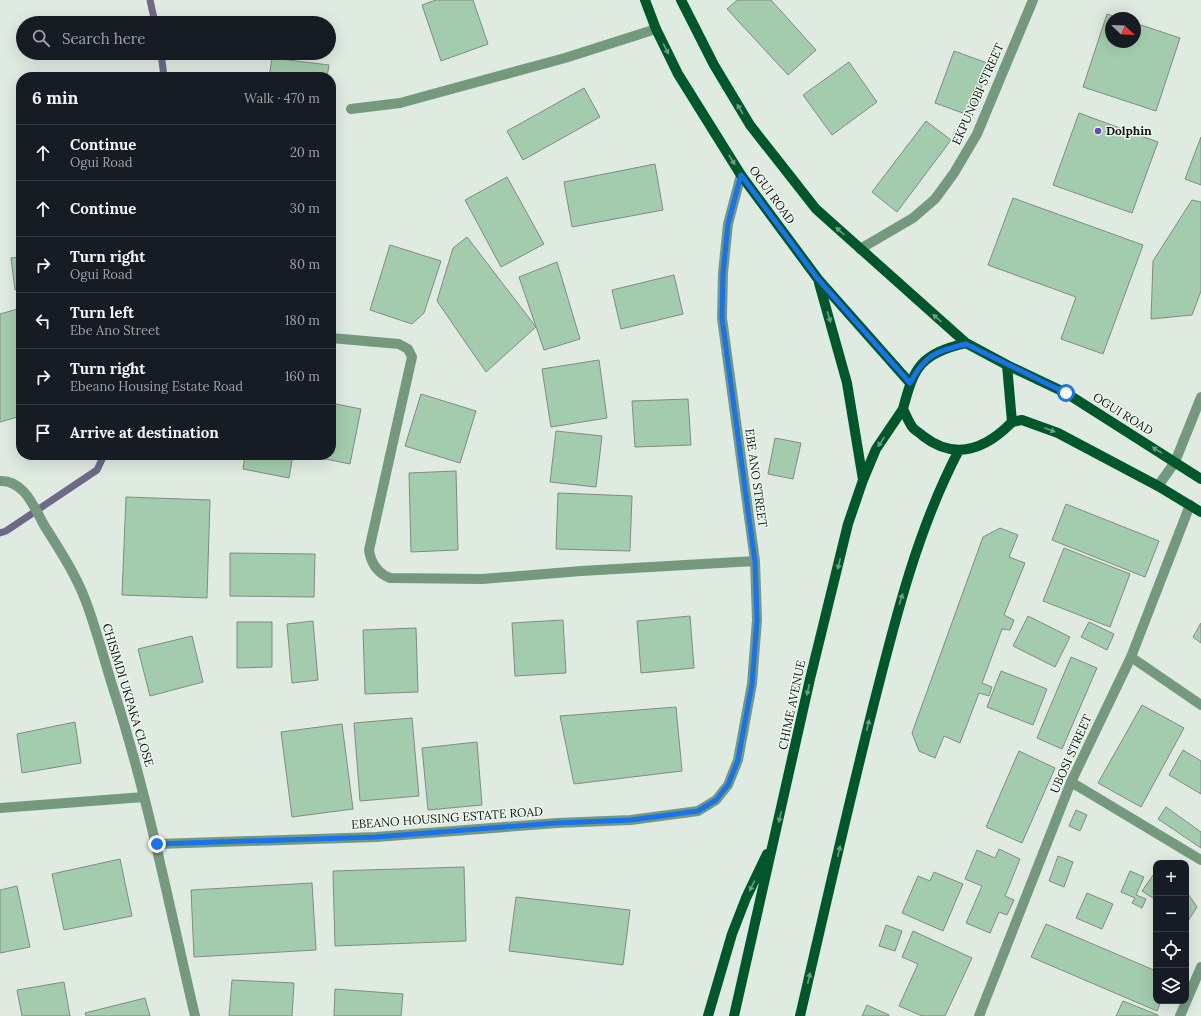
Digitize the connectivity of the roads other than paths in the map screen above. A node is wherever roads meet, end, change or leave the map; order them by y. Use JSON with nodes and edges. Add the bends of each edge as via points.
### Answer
{"nodes":[{"id":1,"x":645,"y":0,"type":"edge"},
{"id":2,"x":681,"y":0,"type":"edge"},
{"id":3,"x":1033,"y":0,"type":"edge"},
{"id":4,"x":656,"y":29,"type":"junction"},
{"id":5,"x":351,"y":108,"type":"dead end"},
{"id":6,"x":741,"y":175,"type":"junction"},
{"id":7,"x":860,"y":249,"type":"junction"},
{"id":8,"x":818,"y":279,"type":"junction"},
{"id":9,"x":336,"y":338,"type":"edge"},
{"id":10,"x":966,"y":344,"type":"junction"},
{"id":11,"x":1007,"y":365,"type":"junction"},
{"id":12,"x":910,"y":383,"type":"junction"},
{"id":13,"x":1201,"y":397,"type":"edge"},
{"id":14,"x":903,"y":409,"type":"junction"},
{"id":15,"x":1012,"y":422,"type":"junction"},
{"id":16,"x":959,"y":450,"type":"junction"},
{"id":17,"x":1175,"y":462,"type":"junction"},
{"id":18,"x":1201,"y":479,"type":"edge"},
{"id":19,"x":863,"y":480,"type":"junction"},
{"id":20,"x":0,"y":481,"type":"edge"},
{"id":21,"x":1158,"y":486,"type":"junction"},
{"id":22,"x":1190,"y":505,"type":"junction"},
{"id":23,"x":1201,"y":512,"type":"edge"},
{"id":24,"x":755,"y":562,"type":"junction"},
{"id":25,"x":1130,"y":657,"type":"junction"},
{"id":26,"x":1201,"y":705,"type":"edge"},
{"id":27,"x":1072,"y":782,"type":"junction"},
{"id":28,"x":728,"y":785,"type":"joint"},
{"id":29,"x":144,"y":797,"type":"junction"},
{"id":30,"x":0,"y":808,"type":"edge"},
{"id":31,"x":775,"y":838,"type":"junction"},
{"id":32,"x":157,"y":844,"type":"junction"},
{"id":33,"x":1201,"y":860,"type":"edge"},
{"id":34,"x":1201,"y":967,"type":"edge"},
{"id":35,"x":195,"y":1016,"type":"edge"},
{"id":36,"x":708,"y":1016,"type":"edge"},
{"id":37,"x":734,"y":1016,"type":"edge"},
{"id":38,"x":800,"y":1016,"type":"edge"},
{"id":39,"x":979,"y":1016,"type":"edge"},
{"id":40,"x":1180,"y":1016,"type":"edge"}],
"edges":[{"from":1,"to":4,"type":"main road","name":"OGUI ROAD"},
{"from":7,"to":2,"type":"main road","name":"OGUI ROAD","one_way":true,"via":[[816,210],[750,125],[714,65]]},
{"from":3,"to":7,"type":"street","name":"EKPUNOBI STREET","via":[[977,134],[954,173],[935,199],[913,218]]},
{"from":4,"to":5,"type":"street","via":[[565,58],[400,103]]},
{"from":4,"to":6,"type":"main road","name":"OGUI ROAD","one_way":true,"via":[[678,74]]},
{"from":6,"to":8,"type":"main road","name":"OGUI ROAD"},
{"from":6,"to":24,"type":"street","name":"EBE ANO STREET","via":[[728,224],[722,318]]},
{"from":10,"to":7,"type":"main road","name":"OGUI ROAD","one_way":true},
{"from":8,"to":12,"type":"main road","name":"OGUI ROAD"},
{"from":8,"to":19,"type":"main road","one_way":true,"via":[[847,383]]},
{"from":9,"to":24,"type":"street","via":[[399,344],[408,348],[412,357],[369,550],[371,560],[383,576],[482,579]]},
{"from":10,"to":11,"type":"main road"},
{"from":10,"to":12,"type":"main road","via":[[934,353],[919,366]]},
{"from":11,"to":15,"type":"main road"},
{"from":17,"to":11,"type":"main road","name":"OGUI ROAD","one_way":true,"via":[[1066,393]]},
{"from":12,"to":14,"type":"main road"},
{"from":13,"to":17,"type":"street"},
{"from":14,"to":16,"type":"main road","via":[[913,428],[932,443],[945,449]]},
{"from":14,"to":19,"type":"main road","name":"CHIME AVENUE","one_way":true,"via":[[876,449]]},
{"from":15,"to":16,"type":"main road","via":[[990,441],[975,448]]},
{"from":15,"to":21,"type":"main road","one_way":true,"via":[[1022,420],[1058,433]]},
{"from":38,"to":16,"type":"main road","one_way":true,"via":[[896,614],[929,515]]},
{"from":17,"to":18,"type":"main road","name":"OGUI ROAD"},
{"from":17,"to":21,"type":"street"},
{"from":19,"to":31,"type":"main road","name":"CHIME AVENUE","one_way":true,"via":[[848,524]]},
{"from":20,"to":29,"type":"street","name":"CHISIMDI UKPAKA CLOSE","via":[[14,484],[25,491],[63,555],[84,598],[133,749]]},
{"from":21,"to":22,"type":"main road"},
{"from":22,"to":23,"type":"main road"},
{"from":22,"to":25,"type":"street","name":"UBOSI STREET"},
{"from":24,"to":28,"type":"street","name":"EBE ANO STREET","via":[[757,620],[752,684],[738,760]]},
{"from":25,"to":26,"type":"street"},
{"from":25,"to":27,"type":"street","name":"UBOSI STREET"},
{"from":27,"to":33,"type":"street"},
{"from":27,"to":39,"type":"street","name":"UBOSI STREET"},
{"from":28,"to":32,"type":"street","name":"EBEANO HOUSING ESTATE ROAD","via":[[716,800],[698,811],[631,820],[376,837]]},
{"from":29,"to":30,"type":"street"},
{"from":29,"to":32,"type":"street","name":"CHISIMDI UKPAKA CLOSE"},
{"from":31,"to":36,"type":"main road","one_way":true,"via":[[740,912]]},
{"from":31,"to":37,"type":"main road","name":"CHIME AVENUE"},
{"from":32,"to":35,"type":"street","name":"CHISIMDI UKPAKA CLOSE"},
{"from":34,"to":40,"type":"street"}]}
